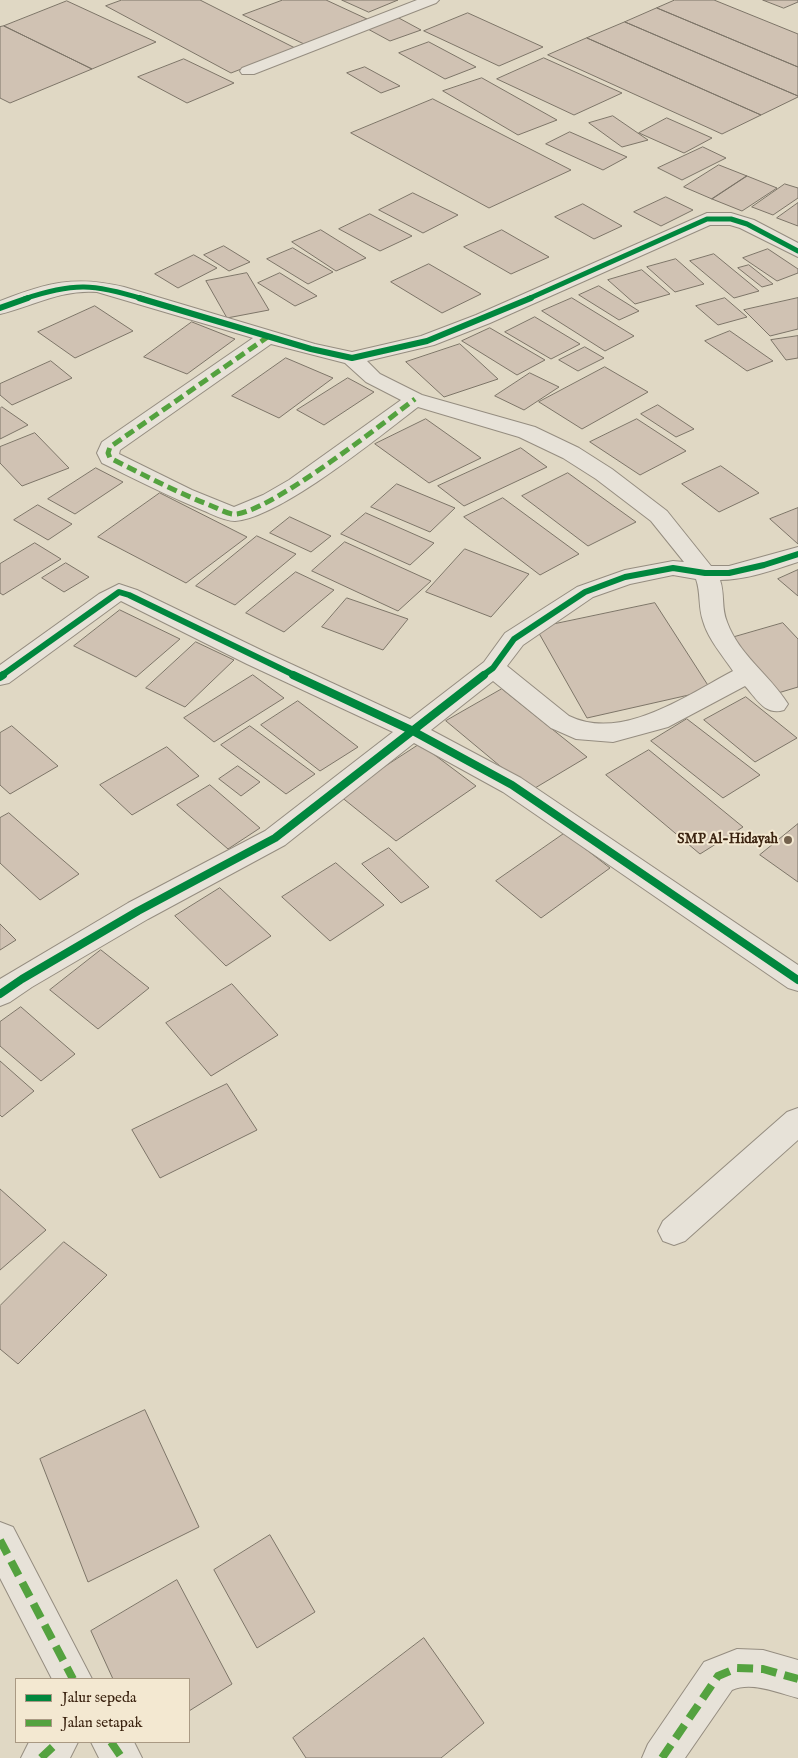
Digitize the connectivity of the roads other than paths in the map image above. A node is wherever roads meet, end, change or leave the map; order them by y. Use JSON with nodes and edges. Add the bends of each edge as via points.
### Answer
{"nodes":[{"id":1,"x":431,"y":0,"type":"edge"},
{"id":2,"x":248,"y":71,"type":"dead end"},
{"id":3,"x":798,"y":250,"type":"edge"},
{"id":4,"x":0,"y":308,"type":"edge"},
{"id":5,"x":269,"y":336,"type":"junction"},
{"id":6,"x":352,"y":358,"type":"junction"},
{"id":7,"x":415,"y":399,"type":"junction"},
{"id":8,"x":798,"y":554,"type":"edge"},
{"id":9,"x":705,"y":573,"type":"junction"},
{"id":10,"x":493,"y":668,"type":"junction"},
{"id":11,"x":748,"y":674,"type":"junction"},
{"id":12,"x":0,"y":677,"type":"edge"},
{"id":13,"x":775,"y":704,"type":"dead end"},
{"id":14,"x":412,"y":730,"type":"junction"},
{"id":15,"x":798,"y":980,"type":"edge"},
{"id":16,"x":0,"y":994,"type":"edge"},
{"id":17,"x":798,"y":1121,"type":"edge"},
{"id":18,"x":674,"y":1231,"type":"dead end"},
{"id":19,"x":0,"y":1540,"type":"edge"},
{"id":20,"x":72,"y":1678,"type":"edge"},
{"id":21,"x":798,"y":1679,"type":"edge"},
{"id":22,"x":57,"y":1743,"type":"edge"},
{"id":23,"x":112,"y":1743,"type":"edge"},
{"id":24,"x":42,"y":1758,"type":"edge"},
{"id":25,"x":122,"y":1758,"type":"edge"},
{"id":26,"x":662,"y":1758,"type":"edge"}],
"edges":[{"from":1,"to":2,"type":"street"},
{"from":3,"to":6,"type":"street","via":[[747,224],[707,219],[427,341]]},
{"from":4,"to":5,"type":"street","via":[[62,288],[91,286]]},
{"from":5,"to":6,"type":"street"},
{"from":5,"to":7,"type":"street","via":[[110,447],[110,458],[195,500],[232,514],[242,513],[252,511],[354,446]]},
{"from":6,"to":7,"type":"street","via":[[373,378]]},
{"from":7,"to":9,"type":"street","via":[[527,432],[571,453],[659,516]]},
{"from":8,"to":9,"type":"street","via":[[764,565]]},
{"from":9,"to":10,"type":"street","via":[[673,568],[653,571],[625,577],[585,592],[514,639]]},
{"from":9,"to":11,"type":"street","via":[[712,591],[715,623]]},
{"from":10,"to":11,"type":"street","via":[[560,722],[576,730],[613,733],[659,721]]},
{"from":10,"to":14,"type":"street"},
{"from":11,"to":13,"type":"street"},
{"from":12,"to":14,"type":"street","via":[[119,592]]},
{"from":14,"to":15,"type":"street","via":[[512,785]]},
{"from":14,"to":16,"type":"street","via":[[275,838],[138,911]]},
{"from":17,"to":18,"type":"street"},
{"from":19,"to":20,"type":"street"},
{"from":21,"to":26,"type":"street","via":[[763,1668],[736,1668],[718,1676]]},
{"from":22,"to":24,"type":"street"},
{"from":23,"to":25,"type":"street"}]}
